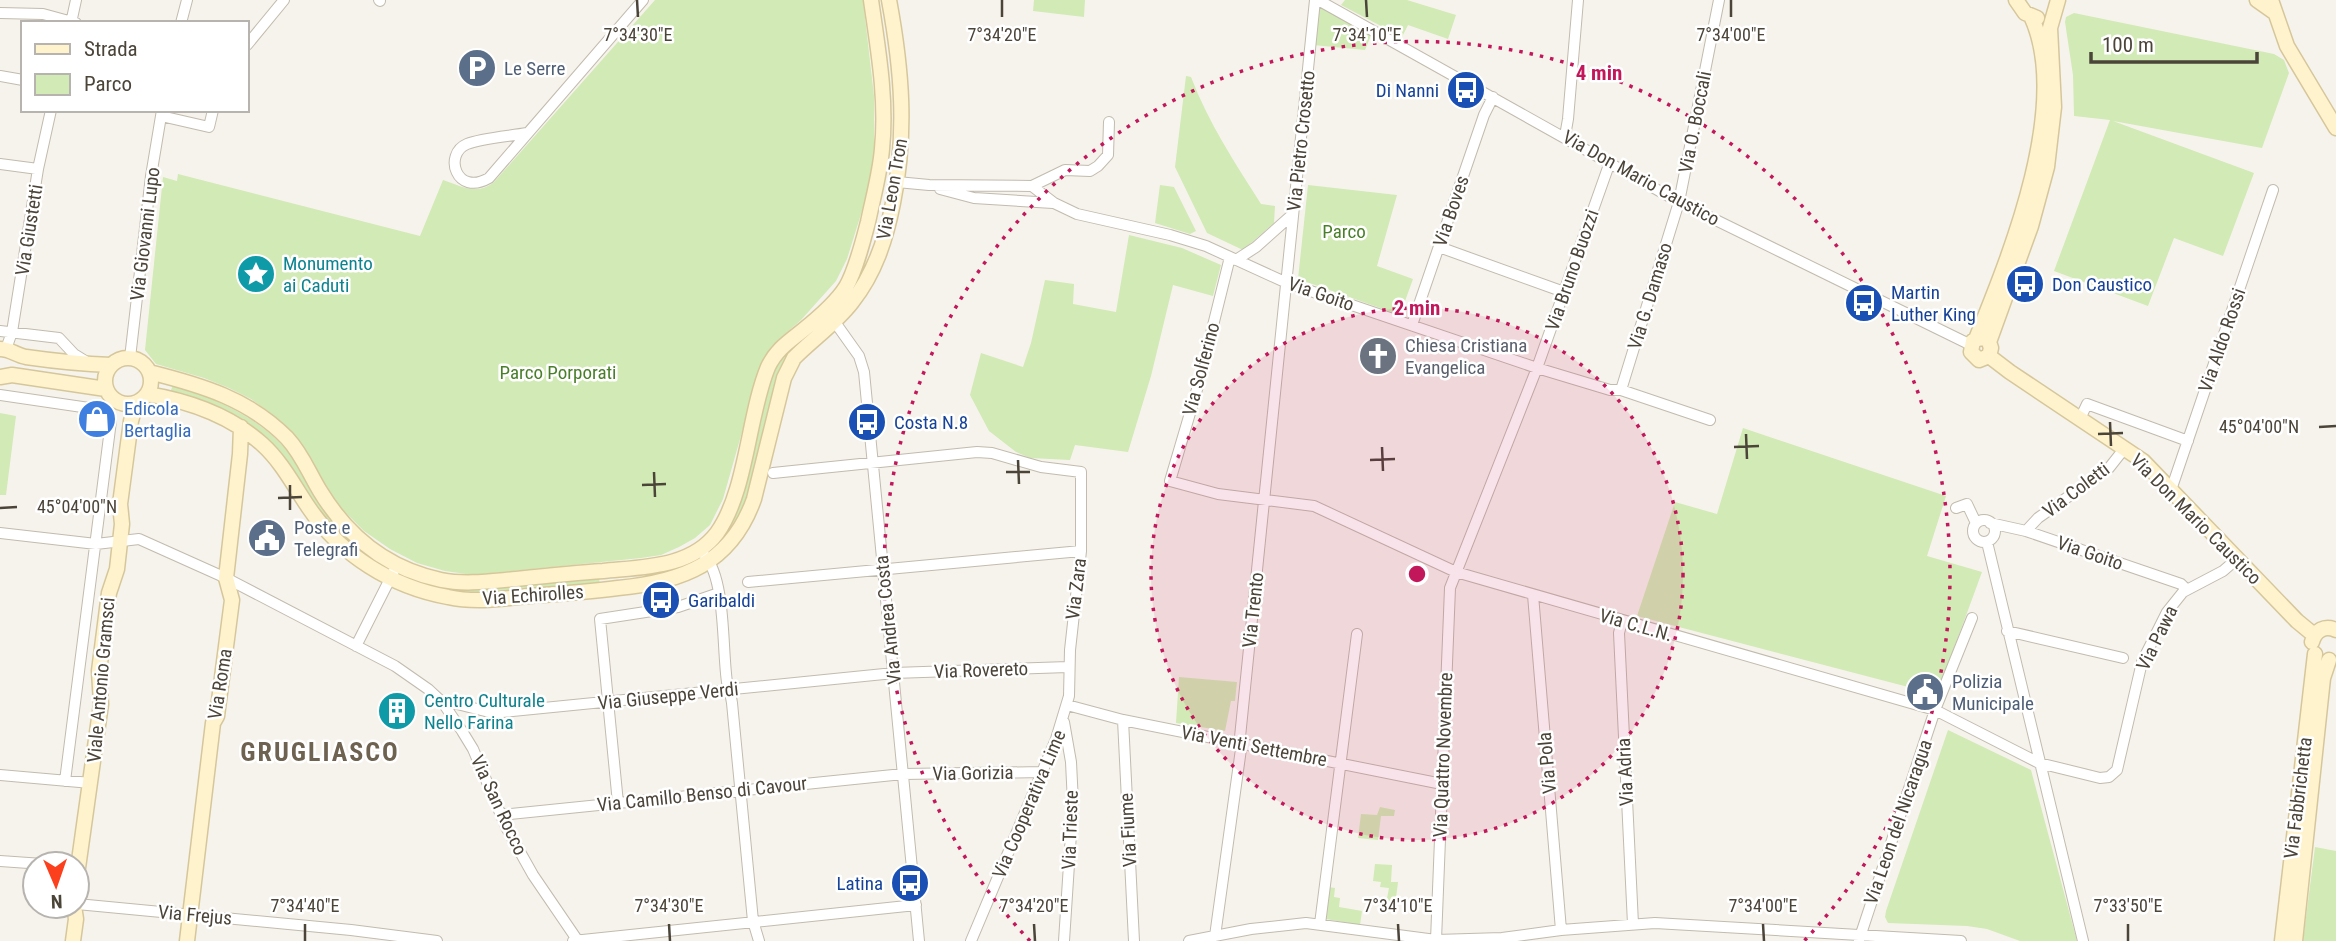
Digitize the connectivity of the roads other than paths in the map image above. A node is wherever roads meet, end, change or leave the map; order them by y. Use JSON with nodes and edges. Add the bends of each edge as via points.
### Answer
{"nodes":[{"id":1,"x":76,"y":0,"type":"edge"},
{"id":2,"x":187,"y":0,"type":"edge"},
{"id":3,"x":284,"y":0,"type":"edge"},
{"id":4,"x":643,"y":0,"type":"edge"},
{"id":5,"x":871,"y":0,"type":"edge"},
{"id":6,"x":890,"y":0,"type":"edge"},
{"id":7,"x":1316,"y":0,"type":"edge"},
{"id":8,"x":1578,"y":0,"type":"edge"},
{"id":9,"x":1719,"y":0,"type":"edge"},
{"id":10,"x":2016,"y":0,"type":"edge"},
{"id":11,"x":2257,"y":0,"type":"edge"},
{"id":12,"x":2056,"y":6,"type":"edge"},
{"id":13,"x":2272,"y":6,"type":"edge"},
{"id":14,"x":0,"y":13,"type":"edge"},
{"id":15,"x":2031,"y":16,"type":"junction"},
{"id":16,"x":69,"y":21,"type":"edge"},
{"id":17,"x":73,"y":21,"type":"edge"},
{"id":18,"x":182,"y":21,"type":"edge"},
{"id":19,"x":248,"y":45,"type":"edge"},
{"id":20,"x":0,"y":76,"type":"edge"},
{"id":21,"x":21,"y":80,"type":"edge"},
{"id":22,"x":1493,"y":97,"type":"junction"},
{"id":23,"x":51,"y":112,"type":"edge"},
{"id":24,"x":213,"y":112,"type":"edge"},
{"id":25,"x":162,"y":113,"type":"edge"},
{"id":26,"x":1109,"y":122,"type":"dead end"},
{"id":27,"x":2336,"y":128,"type":"edge"},
{"id":28,"x":527,"y":133,"type":"junction"},
{"id":29,"x":1565,"y":136,"type":"junction"},
{"id":30,"x":1610,"y":162,"type":"junction"},
{"id":31,"x":0,"y":164,"type":"edge"},
{"id":32,"x":38,"y":169,"type":"junction"},
{"id":33,"x":897,"y":182,"type":"junction"},
{"id":34,"x":929,"y":186,"type":"junction"},
{"id":35,"x":1032,"y":186,"type":"junction"},
{"id":36,"x":2273,"y":190,"type":"dead end"},
{"id":37,"x":1679,"y":202,"type":"junction"},
{"id":38,"x":1054,"y":203,"type":"junction"},
{"id":39,"x":1293,"y":214,"type":"junction"},
{"id":40,"x":1439,"y":247,"type":"junction"},
{"id":41,"x":1233,"y":258,"type":"junction"},
{"id":42,"x":1287,"y":283,"type":"junction"},
{"id":43,"x":1564,"y":292,"type":"junction"},
{"id":44,"x":831,"y":315,"type":"junction"},
{"id":45,"x":1412,"y":325,"type":"junction"},
{"id":46,"x":0,"y":331,"type":"edge"},
{"id":47,"x":12,"y":332,"type":"junction"},
{"id":48,"x":1981,"y":346,"type":"junction"},
{"id":49,"x":7,"y":351,"type":"edge"},
{"id":50,"x":130,"y":358,"type":"junction"},
{"id":51,"x":90,"y":364,"type":"junction"},
{"id":52,"x":111,"y":365,"type":"junction"},
{"id":53,"x":1537,"y":368,"type":"junction"},
{"id":54,"x":149,"y":372,"type":"junction"},
{"id":55,"x":3,"y":377,"type":"edge"},
{"id":56,"x":106,"y":389,"type":"junction"},
{"id":57,"x":1621,"y":390,"type":"junction"},
{"id":58,"x":0,"y":395,"type":"edge"},
{"id":59,"x":141,"y":398,"type":"junction"},
{"id":60,"x":2080,"y":419,"type":"junction"},
{"id":61,"x":1710,"y":420,"type":"dead end"},
{"id":62,"x":241,"y":428,"type":"junction"},
{"id":63,"x":2188,"y":441,"type":"junction"},
{"id":64,"x":2124,"y":449,"type":"junction"},
{"id":65,"x":873,"y":462,"type":"junction"},
{"id":66,"x":773,"y":473,"type":"dead end"},
{"id":67,"x":1170,"y":481,"type":"joint"},
{"id":68,"x":2171,"y":490,"type":"junction"},
{"id":69,"x":1265,"y":500,"type":"junction"},
{"id":70,"x":1956,"y":508,"type":"dead end"},
{"id":71,"x":1976,"y":523,"type":"junction"},
{"id":72,"x":1990,"y":523,"type":"junction"},
{"id":73,"x":2026,"y":531,"type":"junction"},
{"id":74,"x":0,"y":533,"type":"edge"},
{"id":75,"x":120,"y":541,"type":"junction"},
{"id":76,"x":1987,"y":542,"type":"junction"},
{"id":77,"x":96,"y":544,"type":"junction"},
{"id":78,"x":700,"y":550,"type":"junction"},
{"id":79,"x":1081,"y":551,"type":"junction"},
{"id":80,"x":2238,"y":558,"type":"junction"},
{"id":81,"x":710,"y":562,"type":"junction"},
{"id":82,"x":883,"y":569,"type":"junction"},
{"id":83,"x":394,"y":572,"type":"junction"},
{"id":84,"x":1456,"y":572,"type":"junction"},
{"id":85,"x":226,"y":578,"type":"junction"},
{"id":86,"x":748,"y":582,"type":"dead end"},
{"id":87,"x":2187,"y":590,"type":"junction"},
{"id":88,"x":719,"y":593,"type":"junction"},
{"id":89,"x":1533,"y":595,"type":"junction"},
{"id":90,"x":1972,"y":618,"type":"dead end"},
{"id":91,"x":1622,"y":621,"type":"junction"},
{"id":92,"x":2336,"y":630,"type":"edge"},
{"id":93,"x":2007,"y":631,"type":"junction"},
{"id":94,"x":1357,"y":634,"type":"dead end"},
{"id":95,"x":2314,"y":635,"type":"junction"},
{"id":96,"x":356,"y":646,"type":"junction"},
{"id":97,"x":2123,"y":657,"type":"dead end"},
{"id":98,"x":2327,"y":657,"type":"edge"},
{"id":99,"x":1068,"y":667,"type":"junction"},
{"id":100,"x":894,"y":673,"type":"junction"},
{"id":101,"x":729,"y":689,"type":"junction"},
{"id":102,"x":443,"y":703,"type":"junction"},
{"id":103,"x":608,"y":703,"type":"junction"},
{"id":104,"x":1067,"y":705,"type":"junction"},
{"id":105,"x":1936,"y":710,"type":"junction"},
{"id":106,"x":1063,"y":719,"type":"junction"},
{"id":107,"x":1123,"y":720,"type":"junction"},
{"id":108,"x":1239,"y":743,"type":"junction"},
{"id":109,"x":1340,"y":763,"type":"junction"},
{"id":110,"x":2039,"y":763,"type":"junction"},
{"id":111,"x":1043,"y":772,"type":"junction"},
{"id":112,"x":903,"y":774,"type":"junction"},
{"id":113,"x":0,"y":775,"type":"edge"},
{"id":114,"x":2100,"y":778,"type":"joint"},
{"id":115,"x":65,"y":781,"type":"junction"},
{"id":116,"x":91,"y":783,"type":"junction"},
{"id":117,"x":1442,"y":784,"type":"junction"},
{"id":118,"x":741,"y":789,"type":"junction"},
{"id":119,"x":618,"y":803,"type":"junction"},
{"id":120,"x":500,"y":815,"type":"junction"},
{"id":121,"x":80,"y":850,"type":"edge"},
{"id":122,"x":0,"y":861,"type":"edge"},
{"id":123,"x":21,"y":862,"type":"edge"},
{"id":124,"x":916,"y":905,"type":"junction"},
{"id":125,"x":91,"y":906,"type":"edge"},
{"id":126,"x":191,"y":914,"type":"junction"},
{"id":127,"x":76,"y":920,"type":"edge"},
{"id":128,"x":753,"y":921,"type":"junction"},
{"id":129,"x":1320,"y":923,"type":"junction"},
{"id":130,"x":1633,"y":924,"type":"junction"},
{"id":131,"x":351,"y":930,"type":"junction"},
{"id":132,"x":1565,"y":930,"type":"junction"},
{"id":133,"x":1215,"y":936,"type":"junction"},
{"id":134,"x":1860,"y":938,"type":"edge"},
{"id":135,"x":1436,"y":940,"type":"edge"},
{"id":136,"x":73,"y":941,"type":"edge"},
{"id":137,"x":187,"y":941,"type":"edge"},
{"id":138,"x":350,"y":941,"type":"edge"},
{"id":139,"x":437,"y":941,"type":"edge"},
{"id":140,"x":576,"y":941,"type":"edge"},
{"id":141,"x":759,"y":941,"type":"edge"},
{"id":142,"x":919,"y":941,"type":"edge"},
{"id":143,"x":971,"y":941,"type":"edge"},
{"id":144,"x":1064,"y":941,"type":"edge"},
{"id":145,"x":1134,"y":941,"type":"edge"},
{"id":146,"x":1189,"y":941,"type":"edge"},
{"id":147,"x":1568,"y":941,"type":"edge"},
{"id":148,"x":1961,"y":941,"type":"edge"},
{"id":149,"x":2083,"y":941,"type":"edge"},
{"id":150,"x":2282,"y":941,"type":"edge"},
{"id":151,"x":2295,"y":941,"type":"edge"}],
"edges":[{"from":1,"to":17,"type":"street"},
{"from":2,"to":18,"type":"street"},
{"from":3,"to":19,"type":"street"},
{"from":4,"to":28,"type":"street"},
{"from":5,"to":44,"type":"street","name":"Via Leon Tron","via":[[882,85],[882,150],[859,254]]},
{"from":6,"to":33,"type":"street","name":"Via Leon Tron","via":[[902,84]]},
{"from":7,"to":22,"type":"street","name":"Via Don Mario Caustico"},
{"from":7,"to":39,"type":"street","name":"Via Pietro Crosetto"},
{"from":8,"to":29,"type":"street"},
{"from":9,"to":37,"type":"street","name":"Via O. Boccali"},
{"from":10,"to":15,"type":"street"},
{"from":11,"to":13,"type":"street"},
{"from":12,"to":15,"type":"street","via":[[2043,17]]},
{"from":12,"to":48,"type":"street","via":[[2049,38],[2054,107],[2047,167],[2031,226]]},
{"from":13,"to":27,"type":"street","via":[[2287,46]]},
{"from":14,"to":16,"type":"street","via":[[43,14]]},
{"from":15,"to":48,"type":"street","via":[[2043,71],[2038,147]]},
{"from":20,"to":21,"type":"street"},
{"from":22,"to":29,"type":"street","name":"Via Don Mario Caustico"},
{"from":22,"to":40,"type":"street","name":"Via Boves"},
{"from":23,"to":32,"type":"street","name":"Via Giustetti"},
{"from":24,"to":25,"type":"street","via":[[209,127]]},
{"from":25,"to":50,"type":"street","name":"Via Giovanni Lupo"},
{"from":26,"to":35,"type":"street","name":"Via Goito","via":[[1108,155],[1098,166],[1090,171],[1065,170]]},
{"from":28,"to":28,"type":"street","via":[[466,144],[458,152],[457,175],[472,184],[489,178]]},
{"from":29,"to":30,"type":"street","name":"Via Don Mario Caustico"},
{"from":30,"to":37,"type":"street","name":"Via Don Mario Caustico"},
{"from":30,"to":43,"type":"street","name":"Via Bruno Buozzi"},
{"from":31,"to":32,"type":"street"},
{"from":32,"to":47,"type":"street","name":"Via Giustetti"},
{"from":33,"to":34,"type":"street","name":"Via Goito"},
{"from":33,"to":44,"type":"street","name":"Via Leon Tron","via":[[877,261],[853,302]]},
{"from":34,"to":35,"type":"street","name":"Via Goito"},
{"from":34,"to":38,"type":"street","name":"Via Goito","via":[[974,198]]},
{"from":35,"to":38,"type":"street","name":"Via Goito"},
{"from":36,"to":63,"type":"street","name":"Via Aldo Rossi"},
{"from":37,"to":48,"type":"street","name":"Via Don Mario Caustico"},
{"from":37,"to":57,"type":"street","name":"Via G. Damaso"},
{"from":38,"to":41,"type":"street","name":"Via Goito","via":[[1077,214],[1170,235]]},
{"from":39,"to":41,"type":"street","via":[[1256,247]]},
{"from":39,"to":42,"type":"street","name":"Via Pietro Crosetto"},
{"from":40,"to":43,"type":"street"},
{"from":40,"to":45,"type":"street","name":"Via Boves"},
{"from":41,"to":42,"type":"street","name":"Via Goito"},
{"from":41,"to":67,"type":"street","name":"Via Solferino"},
{"from":42,"to":45,"type":"street","name":"Via Goito"},
{"from":42,"to":69,"type":"street","name":"Via Trento"},
{"from":43,"to":53,"type":"street","name":"Via Bruno Buozzi"},
{"from":44,"to":65,"type":"street","name":"Via Andrea Costa","via":[[862,363]]},
{"from":44,"to":78,"type":"street","via":[[784,344],[769,366],[734,496],[717,533]]},
{"from":44,"to":81,"type":"street","name":"Via Echirolles","via":[[788,368],[748,516]]},
{"from":45,"to":53,"type":"street","name":"Via Goito"},
{"from":46,"to":47,"type":"street"},
{"from":47,"to":49,"type":"street","name":"Via Giustetti"},
{"from":47,"to":51,"type":"street","via":[[59,338]]},
{"from":48,"to":60,"type":"street","name":"Via Don Mario Caustico","via":[[2010,372]]},
{"from":49,"to":51,"type":"street"},
{"from":49,"to":55,"type":"street","via":[[17,368]]},
{"from":50,"to":52,"type":"street"},
{"from":50,"to":54,"type":"street"},
{"from":51,"to":52,"type":"street"},
{"from":52,"to":56,"type":"street","via":[[105,376]]},
{"from":53,"to":57,"type":"street","name":"Via Goito"},
{"from":53,"to":84,"type":"street","name":"Via Bruno Buozzi"},
{"from":54,"to":59,"type":"street","via":[[150,387]]},
{"from":54,"to":83,"type":"street","name":"Via Echirolles","via":[[229,396],[258,414],[289,440],[326,501]]},
{"from":55,"to":56,"type":"street"},
{"from":56,"to":59,"type":"street","via":[[121,403]]},
{"from":57,"to":61,"type":"street","name":"Via Goito"},
{"from":58,"to":77,"type":"street","name":"Viale Antonio Gramsci","via":[[96,409],[111,421]]},
{"from":59,"to":62,"type":"street","name":"Via Echirolles","via":[[177,400]]},
{"from":59,"to":75,"type":"street","name":"Viale Antonio Gramsci","via":[[131,421]]},
{"from":60,"to":63,"type":"street","name":"Via Don Mario Caustico","via":[[2087,404]]},
{"from":60,"to":64,"type":"street","name":"Via Don Mario Caustico"},
{"from":62,"to":83,"type":"street","name":"Via Echirolles","via":[[282,465],[337,542],[354,556]]},
{"from":62,"to":85,"type":"street","name":"Via Roma"},
{"from":63,"to":68,"type":"street","name":"Via Aldo Rossi"},
{"from":64,"to":68,"type":"street","name":"Via Don Mario Caustico"},
{"from":64,"to":73,"type":"street","name":"Via Coletti","via":[[2109,468]]},
{"from":65,"to":66,"type":"street"},
{"from":65,"to":79,"type":"street","name":"Via Zara","via":[[985,452],[1081,472]]},
{"from":65,"to":82,"type":"street","name":"Via Andrea Costa"},
{"from":67,"to":69,"type":"street","name":"Via C.L.N.","via":[[1218,495]]},
{"from":68,"to":80,"type":"street","name":"Via Don Mario Caustico"},
{"from":69,"to":84,"type":"street","name":"Via C.L.N.","via":[[1314,506]]},
{"from":69,"to":108,"type":"street","name":"Via Trento"},
{"from":70,"to":71,"type":"street","via":[[1967,504]]},
{"from":71,"to":72,"type":"street"},
{"from":71,"to":76,"type":"street","via":[[1974,537]]},
{"from":72,"to":73,"type":"street","name":"Via Goito"},
{"from":72,"to":76,"type":"street","via":[[1995,532]]},
{"from":73,"to":87,"type":"street","name":"Via Goito","via":[[2181,584]]},
{"from":74,"to":77,"type":"street","name":"Via San Rocco"},
{"from":75,"to":77,"type":"street","name":"Via San Rocco"},
{"from":75,"to":85,"type":"street","name":"Via San Rocco","via":[[139,539]]},
{"from":75,"to":116,"type":"street","name":"Viale Antonio Gramsci","via":[[99,671],[101,704]]},
{"from":76,"to":93,"type":"street"},
{"from":77,"to":115,"type":"street","name":"Viale Antonio Gramsci"},
{"from":78,"to":81,"type":"street"},
{"from":78,"to":83,"type":"street","name":"Via Echirolles","via":[[656,566],[484,582]]},
{"from":79,"to":82,"type":"street"},
{"from":79,"to":99,"type":"street","name":"Via Zara"},
{"from":80,"to":87,"type":"street","name":"Via Pawa"},
{"from":80,"to":95,"type":"street","name":"Via Don Mario Caustico"},
{"from":81,"to":83,"type":"street","name":"Via Echirolles","via":[[686,575],[650,585],[486,600],[429,593]]},
{"from":81,"to":88,"type":"street"},
{"from":82,"to":86,"type":"street"},
{"from":82,"to":100,"type":"street","name":"Via Andrea Costa"},
{"from":83,"to":96,"type":"street"},
{"from":84,"to":89,"type":"street","name":"Via C.L.N."},
{"from":84,"to":117,"type":"street","name":"Via Quattro Novembre","via":[[1450,588]]},
{"from":85,"to":96,"type":"street","name":"Via San Rocco"},
{"from":85,"to":126,"type":"street","name":"Via Roma","via":[[232,600]]},
{"from":87,"to":114,"type":"street","name":"Via Pawa","via":[[2166,612],[2142,662],[2117,770]]},
{"from":88,"to":101,"type":"street"},
{"from":88,"to":103,"type":"street","via":[[678,607],[600,619]]},
{"from":89,"to":91,"type":"street","name":"Via C.L.N."},
{"from":89,"to":132,"type":"street","name":"Via Pola"},
{"from":90,"to":105,"type":"street","name":"Via Leon del Nicaragua"},
{"from":91,"to":105,"type":"street","name":"Via C.L.N."},
{"from":91,"to":130,"type":"street","name":"Via Adria"},
{"from":92,"to":95,"type":"street","via":[[2326,628]]},
{"from":93,"to":97,"type":"street"},
{"from":93,"to":110,"type":"street"},
{"from":94,"to":109,"type":"street"},
{"from":95,"to":98,"type":"street","via":[[2311,645]]},
{"from":96,"to":102,"type":"street","name":"Via San Rocco","via":[[402,671]]},
{"from":98,"to":150,"type":"street","name":"Via Fabbrichetta"},
{"from":98,"to":151,"type":"street","name":"Via Fabbrichetta"},
{"from":99,"to":100,"type":"street","name":"Via Rovereto"},
{"from":99,"to":104,"type":"street","name":"Via Zara"},
{"from":100,"to":101,"type":"street","name":"Via Giuseppe Verdi"},
{"from":100,"to":112,"type":"street","name":"Via Andrea Costa"},
{"from":101,"to":103,"type":"street","name":"Via Giuseppe Verdi"},
{"from":101,"to":118,"type":"street"},
{"from":102,"to":103,"type":"street","name":"Via Giuseppe Verdi","via":[[493,713]]},
{"from":102,"to":120,"type":"street","name":"Via San Rocco","via":[[473,749]]},
{"from":103,"to":119,"type":"street"},
{"from":104,"to":106,"type":"street","name":"Via Cooperativa Lime"},
{"from":104,"to":107,"type":"street","name":"Via Venti Settembre"},
{"from":105,"to":110,"type":"street","name":"Via C.L.N."},
{"from":105,"to":134,"type":"street","name":"Via Leon del Nicaragua"},
{"from":106,"to":111,"type":"street","name":"Via Cooperativa Lime"},
{"from":106,"to":144,"type":"street","name":"Via Trieste","via":[[1073,803]]},
{"from":107,"to":108,"type":"street","name":"Via Venti Settembre"},
{"from":107,"to":145,"type":"street","name":"Via Fiume"},
{"from":108,"to":109,"type":"street","name":"Via Venti Settembre"},
{"from":108,"to":133,"type":"street","name":"Via Trento"},
{"from":109,"to":117,"type":"street","name":"Via Venti Settembre"},
{"from":109,"to":129,"type":"street"},
{"from":110,"to":114,"type":"street","name":"Via C.L.N."},
{"from":110,"to":149,"type":"street"},
{"from":111,"to":112,"type":"street","name":"Via Gorizia"},
{"from":111,"to":143,"type":"street","name":"Via Cooperativa Lime"},
{"from":112,"to":118,"type":"street","name":"Via Camillo Benso di Cavour"},
{"from":112,"to":124,"type":"street","name":"Via Andrea Costa"},
{"from":113,"to":115,"type":"street"},
{"from":115,"to":116,"type":"street"},
{"from":116,"to":121,"type":"street","name":"Viale Antonio Gramsci"},
{"from":117,"to":135,"type":"street","name":"Via Quattro Novembre"},
{"from":118,"to":119,"type":"street","name":"Via Camillo Benso di Cavour"},
{"from":118,"to":128,"type":"street"},
{"from":119,"to":120,"type":"street","name":"Via Camillo Benso di Cavour"},
{"from":120,"to":140,"type":"street","name":"Via San Rocco"},
{"from":122,"to":123,"type":"street"},
{"from":124,"to":128,"type":"street"},
{"from":124,"to":142,"type":"street","name":"Via Andrea Costa"},
{"from":125,"to":126,"type":"street","name":"Via Frejus"},
{"from":126,"to":131,"type":"street","name":"Via Frejus"},
{"from":126,"to":137,"type":"street","name":"Via Roma"},
{"from":127,"to":136,"type":"street"},
{"from":128,"to":140,"type":"street"},
{"from":128,"to":141,"type":"street"},
{"from":129,"to":133,"type":"street"},
{"from":129,"to":135,"type":"street"},
{"from":130,"to":132,"type":"street"},
{"from":130,"to":134,"type":"street"},
{"from":131,"to":138,"type":"street"},
{"from":131,"to":139,"type":"street","name":"Via Frejus"},
{"from":132,"to":135,"type":"street"},
{"from":132,"to":147,"type":"street","name":"Via Pola"},
{"from":133,"to":146,"type":"street"},
{"from":134,"to":148,"type":"street"}]}
